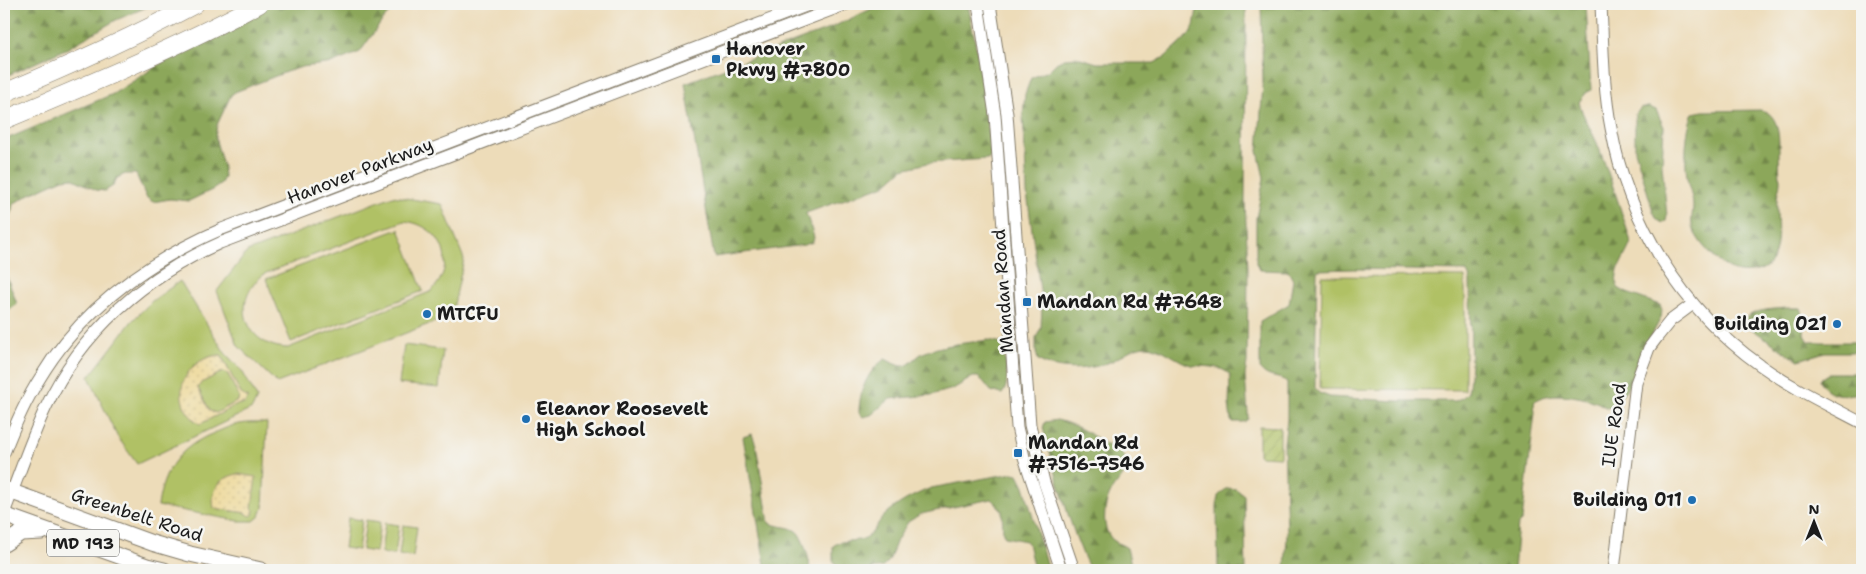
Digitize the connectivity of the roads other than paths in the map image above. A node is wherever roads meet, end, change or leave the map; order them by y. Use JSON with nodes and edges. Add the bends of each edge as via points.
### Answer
{"nodes":[{"id":1,"x":196,"y":4,"type":"edge"},
{"id":2,"x":259,"y":4,"type":"edge"},
{"id":3,"x":811,"y":4,"type":"edge"},
{"id":4,"x":847,"y":4,"type":"edge"},
{"id":5,"x":978,"y":4,"type":"edge"},
{"id":6,"x":990,"y":4,"type":"edge"},
{"id":7,"x":1601,"y":4,"type":"edge"},
{"id":8,"x":4,"y":93,"type":"edge"},
{"id":9,"x":4,"y":120,"type":"edge"},
{"id":10,"x":1693,"y":304,"type":"junction"},
{"id":11,"x":1862,"y":423,"type":"edge"},
{"id":12,"x":4,"y":453,"type":"edge"},
{"id":13,"x":8,"y":491,"type":"edge"},
{"id":14,"x":4,"y":514,"type":"edge"},
{"id":15,"x":51,"y":532,"type":"junction"},
{"id":16,"x":4,"y":544,"type":"edge"},
{"id":17,"x":164,"y":570,"type":"edge"},
{"id":18,"x":261,"y":570,"type":"edge"},
{"id":19,"x":1061,"y":570,"type":"edge"},
{"id":20,"x":1074,"y":570,"type":"edge"},
{"id":21,"x":1614,"y":570,"type":"edge"}],
"edges":[{"from":1,"to":8,"type":"highway","via":[[92,55]]},
{"from":2,"to":9,"type":"highway","via":[[161,52]]},
{"from":3,"to":12,"type":"street","name":"Hanover Parkway","via":[[222,229],[150,265],[118,288],[67,339],[35,386]]},
{"from":4,"to":13,"type":"street","name":"Hanover Parkway","via":[[220,243],[173,266],[124,302],[76,356],[46,407]]},
{"from":5,"to":19,"type":"street","name":"Mandan Road","via":[[996,124],[1018,427],[1024,457]]},
{"from":6,"to":20,"type":"street","name":"Mandan Road","via":[[1009,132],[1030,425],[1044,482]]},
{"from":7,"to":10,"type":"street","via":[[1608,108],[1620,169],[1653,245]]},
{"from":10,"to":11,"type":"street","via":[[1761,366]]},
{"from":10,"to":21,"type":"street","name":"IUE Road","via":[[1670,321],[1649,348],[1636,383]]},
{"from":13,"to":14,"type":"street","name":"Hanover Parkway"},
{"from":13,"to":18,"type":"main road","name":"Greenbelt Road","number":"MD 193","via":[[152,543]]},
{"from":14,"to":15,"type":"main road","number":"MD 193"},
{"from":15,"to":16,"type":"main road","via":[[21,534]]},
{"from":15,"to":17,"type":"main road","number":"MD 193"}]}
